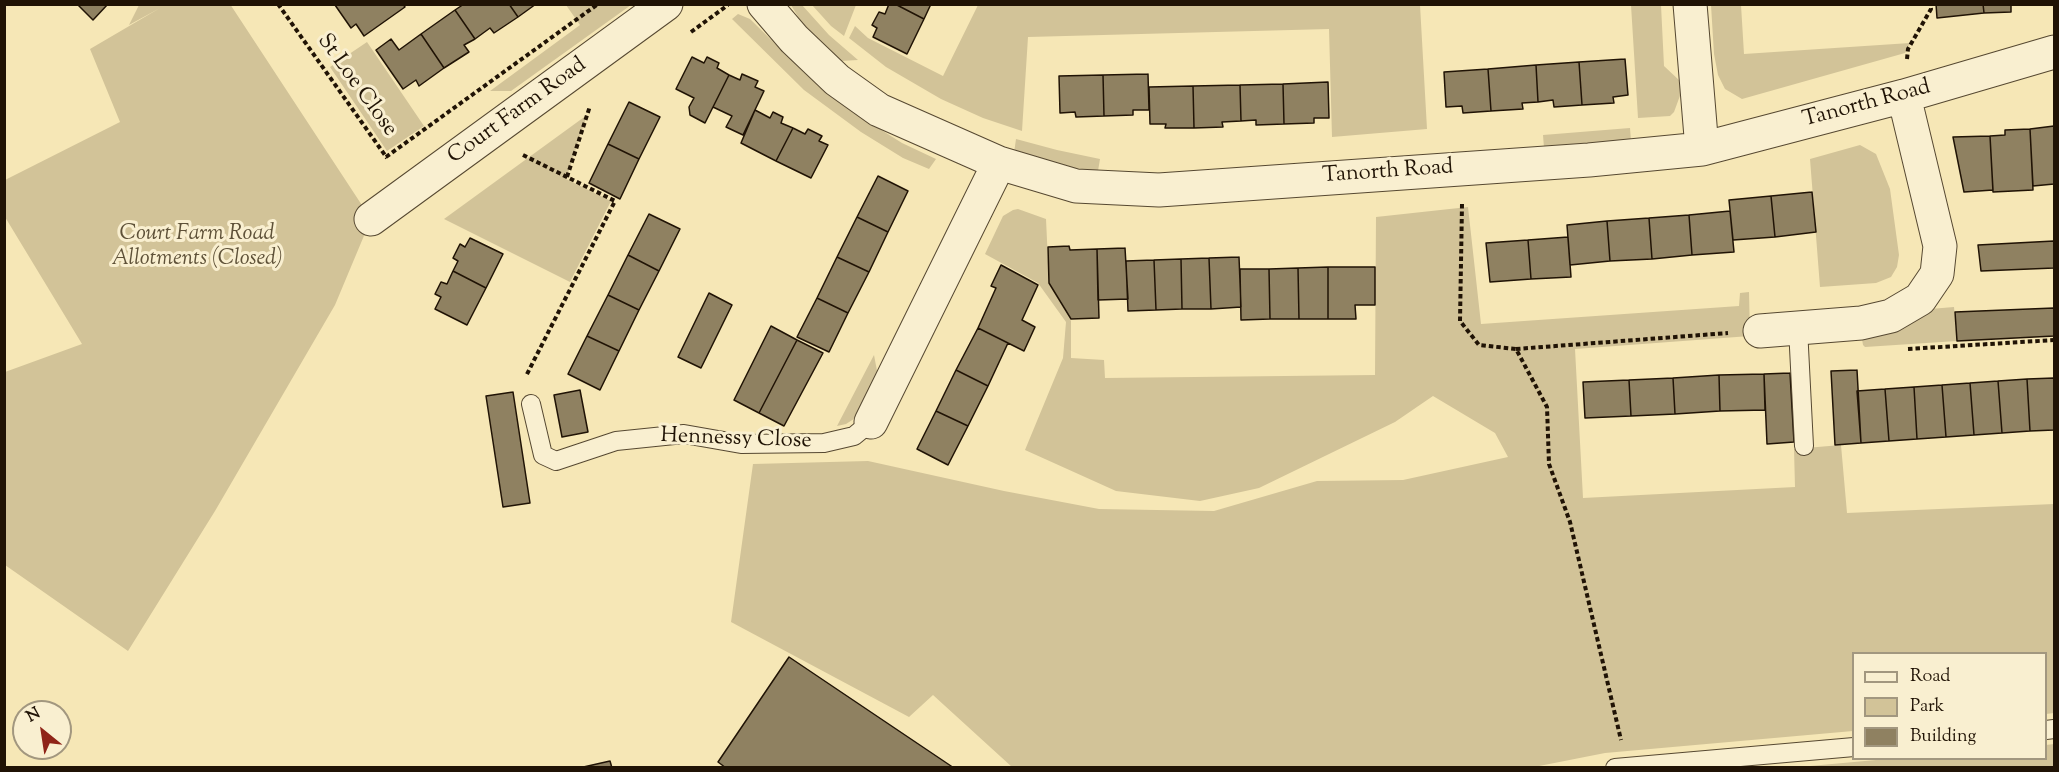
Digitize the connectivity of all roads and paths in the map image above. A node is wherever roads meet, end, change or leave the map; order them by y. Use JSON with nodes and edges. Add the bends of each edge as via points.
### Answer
{"nodes":[{"id":1,"x":278,"y":4,"type":"edge"},
{"id":2,"x":598,"y":4,"type":"edge"},
{"id":3,"x":666,"y":4,"type":"edge"},
{"id":4,"x":764,"y":4,"type":"edge"},
{"id":5,"x":1690,"y":4,"type":"edge"},
{"id":6,"x":1930,"y":4,"type":"edge"},
{"id":7,"x":2055,"y":52,"type":"edge"},
{"id":8,"x":1904,"y":96,"type":"junction"},
{"id":9,"x":590,"y":106,"type":"dead end"},
{"id":10,"x":1702,"y":149,"type":"junction"},
{"id":11,"x":524,"y":154,"type":"dead end"},
{"id":12,"x":999,"y":163,"type":"junction"},
{"id":13,"x":1462,"y":167,"type":"junction"},
{"id":14,"x":567,"y":177,"type":"junction"},
{"id":15,"x":371,"y":219,"type":"dead end"},
{"id":16,"x":1798,"y":328,"type":"junction"},
{"id":17,"x":1760,"y":330,"type":"joint"},
{"id":18,"x":2055,"y":340,"type":"edge"},
{"id":19,"x":1516,"y":348,"type":"junction"},
{"id":20,"x":1907,"y":349,"type":"dead end"},
{"id":21,"x":531,"y":404,"type":"joint"},
{"id":22,"x":871,"y":422,"type":"joint"},
{"id":23,"x":1804,"y":446,"type":"dead end"},
{"id":24,"x":1852,"y":747,"type":"edge"},
{"id":25,"x":1621,"y":767,"type":"edge"}],
"edges":[{"from":1,"to":2,"type":"path","name":"St Loe Close","via":[[386,157]]},
{"from":3,"to":15,"type":"street","name":"Court Farm Road"},
{"from":4,"to":12,"type":"street","name":"Tanorth Road","via":[[837,80],[879,110]]},
{"from":5,"to":10,"type":"street"},
{"from":6,"to":8,"type":"path","via":[[1931,9],[1908,49]]},
{"from":7,"to":8,"type":"street","name":"Tanorth Road"},
{"from":8,"to":10,"type":"street","name":"Tanorth Road"},
{"from":8,"to":16,"type":"street","via":[[1940,246],[1937,274],[1920,299],[1891,316],[1861,323]]},
{"from":9,"to":14,"type":"path"},
{"from":10,"to":13,"type":"street","name":"Tanorth Road"},
{"from":11,"to":14,"type":"path"},
{"from":12,"to":13,"type":"street","name":"Tanorth Road","via":[[1076,186],[1159,190]]},
{"from":12,"to":22,"type":"street","name":"Hennessy Close"},
{"from":13,"to":19,"type":"path","via":[[1460,321],[1479,345]]},
{"from":14,"to":21,"type":"path","via":[[615,201],[521,385]]},
{"from":16,"to":17,"type":"street"},
{"from":16,"to":23,"type":"lane"},
{"from":17,"to":19,"type":"path"},
{"from":18,"to":20,"type":"path"},
{"from":19,"to":25,"type":"path","via":[[1547,407],[1549,464],[1570,522]]},
{"from":21,"to":22,"type":"lane","name":"Hennessy Close","via":[[543,455],[556,461],[616,441],[684,434],[741,444],[824,443],[854,436]]},
{"from":24,"to":25,"type":"lane"}]}
